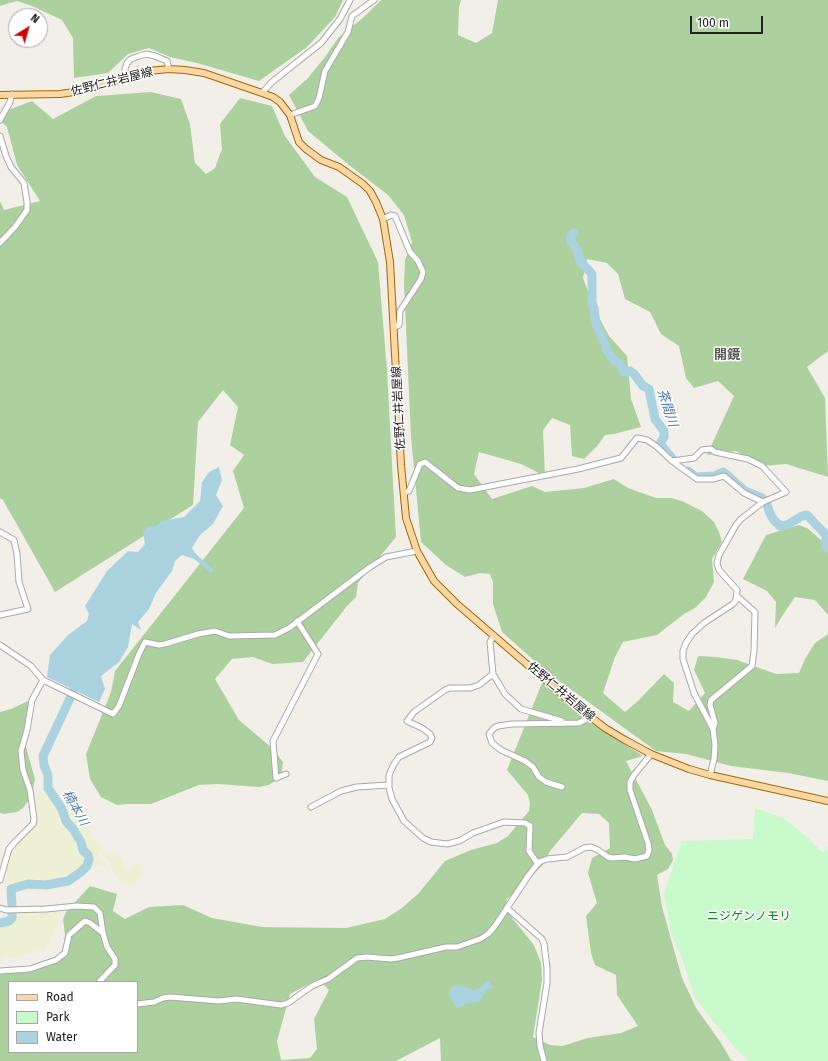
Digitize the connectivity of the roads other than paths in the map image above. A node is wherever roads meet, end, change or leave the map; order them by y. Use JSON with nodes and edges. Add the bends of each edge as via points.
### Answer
{"nodes":[{"id":1,"x":350,"y":0,"type":"edge"},
{"id":2,"x":374,"y":0,"type":"edge"},
{"id":3,"x":169,"y":69,"type":"junction"},
{"id":4,"x":126,"y":78,"type":"junction"},
{"id":5,"x":262,"y":93,"type":"junction"},
{"id":6,"x":12,"y":94,"type":"junction"},
{"id":7,"x":0,"y":95,"type":"edge"},
{"id":8,"x":290,"y":115,"type":"junction"},
{"id":9,"x":0,"y":120,"type":"edge"},
{"id":10,"x":0,"y":136,"type":"edge"},
{"id":11,"x":383,"y":219,"type":"junction"},
{"id":12,"x":0,"y":243,"type":"edge"},
{"id":13,"x":395,"y":327,"type":"junction"},
{"id":14,"x":675,"y":460,"type":"junction"},
{"id":15,"x":404,"y":493,"type":"junction"},
{"id":16,"x":765,"y":501,"type":"junction"},
{"id":17,"x":0,"y":532,"type":"edge"},
{"id":18,"x":417,"y":551,"type":"junction"},
{"id":19,"x":737,"y":596,"type":"junction"},
{"id":20,"x":0,"y":615,"type":"edge"},
{"id":21,"x":297,"y":621,"type":"junction"},
{"id":22,"x":494,"y":635,"type":"junction"},
{"id":23,"x":0,"y":645,"type":"edge"},
{"id":24,"x":494,"y":674,"type":"junction"},
{"id":25,"x":43,"y":680,"type":"junction"},
{"id":26,"x":590,"y":717,"type":"junction"},
{"id":27,"x":567,"y":722,"type":"junction"},
{"id":28,"x":713,"y":729,"type":"junction"},
{"id":29,"x":650,"y":754,"type":"junction"},
{"id":30,"x":286,"y":774,"type":"dead end"},
{"id":31,"x":710,"y":775,"type":"junction"},
{"id":32,"x":388,"y":785,"type":"junction"},
{"id":33,"x":562,"y":787,"type":"dead end"},
{"id":34,"x":828,"y":801,"type":"edge"},
{"id":35,"x":311,"y":807,"type":"dead end"},
{"id":36,"x":538,"y":864,"type":"junction"},
{"id":37,"x":0,"y":880,"type":"edge"},
{"id":38,"x":0,"y":908,"type":"edge"},
{"id":39,"x":507,"y":908,"type":"junction"},
{"id":40,"x":103,"y":933,"type":"junction"},
{"id":41,"x":0,"y":971,"type":"edge"},
{"id":42,"x":101,"y":981,"type":"edge"},
{"id":43,"x":138,"y":1004,"type":"edge"},
{"id":44,"x":544,"y":1061,"type":"edge"}],
"edges":[{"from":1,"to":5,"type":"street","via":[[340,19],[321,43]]},
{"from":2,"to":8,"type":"street","via":[[352,16],[348,32],[325,71],[315,106]]},
{"from":3,"to":4,"type":"main road","name":"佐野仁井岩屋線","via":[[148,71]]},
{"from":3,"to":4,"type":"street","via":[[167,61],[146,54],[131,59],[125,70]]},
{"from":3,"to":5,"type":"main road","name":"佐野仁井岩屋線","via":[[204,73]]},
{"from":4,"to":6,"type":"main road","name":"佐野仁井岩屋線","via":[[60,94]]},
{"from":5,"to":8,"type":"main road","name":"佐野仁井岩屋線","via":[[280,102]]},
{"from":6,"to":7,"type":"main road","name":"佐野仁井岩屋線"},
{"from":6,"to":9,"type":"street"},
{"from":8,"to":11,"type":"main road","name":"佐野仁井岩屋線","via":[[299,142],[321,160],[344,170],[363,184],[370,191]]},
{"from":10,"to":12,"type":"street","via":[[11,167],[24,183],[27,210]]},
{"from":11,"to":13,"type":"main road","name":"佐野仁井岩屋線","via":[[390,262]]},
{"from":11,"to":13,"type":"street","via":[[394,216],[410,252],[423,272],[400,311],[399,325]]},
{"from":13,"to":15,"type":"main road","name":"佐野仁井岩屋線"},
{"from":14,"to":15,"type":"street","via":[[647,440],[637,438],[620,458],[470,490],[458,488],[425,462],[420,464],[409,491]]},
{"from":14,"to":16,"type":"street","via":[[697,479],[724,476],[744,493]]},
{"from":14,"to":16,"type":"street","via":[[694,458],[702,450],[748,459],[762,466],[786,492]]},
{"from":15,"to":18,"type":"main road","name":"佐野仁井岩屋線","via":[[406,518]]},
{"from":16,"to":19,"type":"street","via":[[741,519],[719,555],[719,570],[735,587]]},
{"from":17,"to":20,"type":"street","via":[[14,540],[18,582],[28,609]]},
{"from":18,"to":21,"type":"street","via":[[386,557]]},
{"from":18,"to":22,"type":"main road","name":"佐野仁井岩屋線","via":[[428,571],[446,593]]},
{"from":19,"to":28,"type":"street","via":[[755,612],[752,666],[711,700]]},
{"from":19,"to":28,"type":"street","via":[[733,604],[704,622],[692,634],[683,651],[694,694]]},
{"from":21,"to":25,"type":"street","via":[[272,636],[229,636],[215,631],[159,645],[145,642],[120,706],[113,714]]},
{"from":21,"to":30,"type":"street","via":[[318,654],[273,741],[276,778]]},
{"from":22,"to":24,"type":"street","via":[[490,642]]},
{"from":22,"to":26,"type":"main road","name":"佐野仁井岩屋線"},
{"from":23,"to":25,"type":"street","via":[[31,666]]},
{"from":24,"to":27,"type":"street","via":[[505,694],[521,709]]},
{"from":24,"to":32,"type":"street","via":[[470,688],[444,690],[414,712],[407,721],[422,728],[432,738],[430,742],[399,757],[389,775]]},
{"from":25,"to":37,"type":"street","via":[[32,700],[21,751],[23,770],[30,790],[34,824],[9,849]]},
{"from":26,"to":27,"type":"street","via":[[579,723]]},
{"from":26,"to":29,"type":"main road","name":"佐野仁井岩屋線"},
{"from":27,"to":33,"type":"street","via":[[498,726],[489,734],[492,743],[500,750],[525,761],[546,782]]},
{"from":28,"to":31,"type":"street","via":[[715,745]]},
{"from":29,"to":31,"type":"main road","name":"佐野仁井岩屋線"},
{"from":29,"to":36,"type":"street","via":[[630,782],[630,790],[648,843],[649,850],[646,856],[635,859],[612,858],[591,847],[567,857],[547,859]]},
{"from":31,"to":34,"type":"main road","name":"佐野仁井岩屋線"},
{"from":32,"to":35,"type":"street","via":[[341,791]]},
{"from":32,"to":36,"type":"street","via":[[399,813],[423,838],[447,844],[504,822],[525,823],[530,826],[529,851]]},
{"from":36,"to":39,"type":"street"},
{"from":38,"to":40,"type":"street","via":[[6,910],[94,907],[100,913]]},
{"from":39,"to":43,"type":"street","via":[[495,926],[480,939],[457,947],[446,947],[398,958],[357,958],[288,1004],[170,997]]},
{"from":39,"to":44,"type":"street","via":[[544,944],[547,983],[539,1033]]},
{"from":40,"to":41,"type":"street","via":[[85,921],[69,934],[65,953],[56,960],[30,969]]},
{"from":40,"to":42,"type":"street","via":[[115,959],[115,965]]}]}
